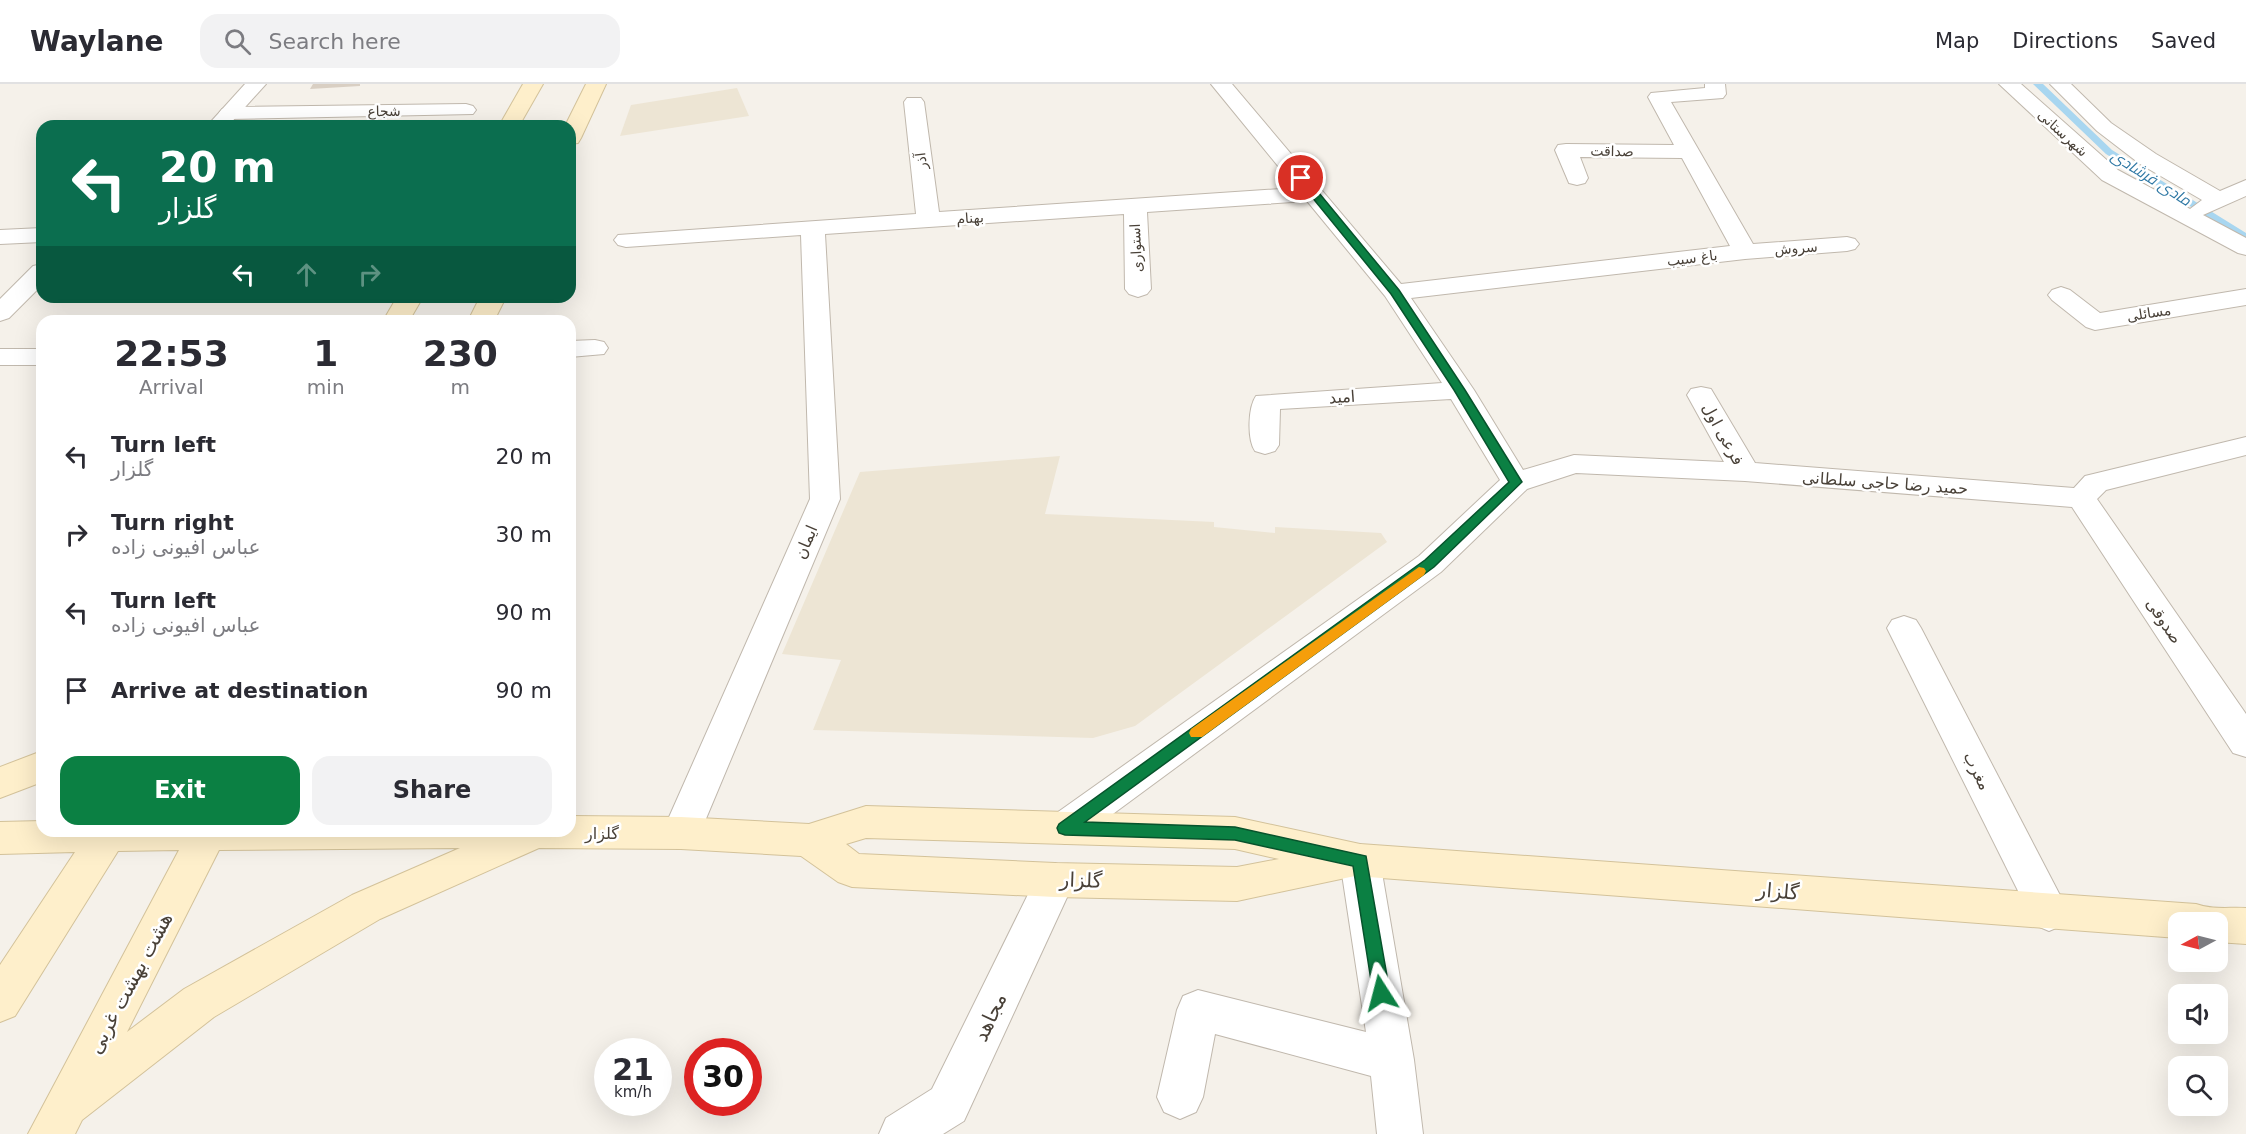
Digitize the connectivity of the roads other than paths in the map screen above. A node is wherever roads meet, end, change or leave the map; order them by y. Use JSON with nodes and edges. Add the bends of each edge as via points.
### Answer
{"nodes":[{"id":1,"x":256,"y":84,"type":"edge"},
{"id":2,"x":533,"y":84,"type":"edge"},
{"id":3,"x":596,"y":84,"type":"edge"},
{"id":4,"x":1221,"y":84,"type":"edge"},
{"id":5,"x":1715,"y":84,"type":"edge"},
{"id":6,"x":2009,"y":84,"type":"edge"},
{"id":7,"x":2060,"y":84,"type":"edge"},
{"id":8,"x":914,"y":102,"type":"dead end"},
{"id":9,"x":466,"y":110,"type":"dead end"},
{"id":10,"x":223,"y":120,"type":"edge"},
{"id":11,"x":512,"y":120,"type":"edge"},
{"id":12,"x":576,"y":126,"type":"edge"},
{"id":13,"x":1688,"y":152,"type":"junction"},
{"id":14,"x":2148,"y":159,"type":"junction"},
{"id":15,"x":2110,"y":175,"type":"junction"},
{"id":16,"x":1577,"y":178,"type":"dead end"},
{"id":17,"x":2246,"y":188,"type":"edge"},
{"id":18,"x":1315,"y":194,"type":"junction"},
{"id":19,"x":2219,"y":200,"type":"junction"},
{"id":20,"x":1135,"y":207,"type":"junction"},
{"id":21,"x":2186,"y":216,"type":"junction"},
{"id":22,"x":928,"y":221,"type":"junction"},
{"id":23,"x":813,"y":228,"type":"junction"},
{"id":24,"x":36,"y":235,"type":"edge"},
{"id":25,"x":0,"y":237,"type":"edge"},
{"id":26,"x":626,"y":240,"type":"dead end"},
{"id":27,"x":1847,"y":244,"type":"dead end"},
{"id":28,"x":2246,"y":248,"type":"edge"},
{"id":29,"x":1745,"y":252,"type":"junction"},
{"id":30,"x":36,"y":280,"type":"edge"},
{"id":31,"x":1138,"y":290,"type":"dead end"},
{"id":32,"x":1395,"y":292,"type":"junction"},
{"id":33,"x":2061,"y":295,"type":"dead end"},
{"id":34,"x":2246,"y":297,"type":"edge"},
{"id":35,"x":0,"y":313,"type":"edge"},
{"id":36,"x":0,"y":357,"type":"edge"},
{"id":37,"x":36,"y":357,"type":"edge"},
{"id":38,"x":1460,"y":390,"type":"junction"},
{"id":39,"x":1701,"y":395,"type":"dead end"},
{"id":40,"x":1265,"y":445,"type":"dead end"},
{"id":41,"x":2246,"y":446,"type":"edge"},
{"id":42,"x":1745,"y":472,"type":"junction"},
{"id":43,"x":1516,"y":482,"type":"junction"},
{"id":44,"x":2081,"y":498,"type":"junction"},
{"id":45,"x":1904,"y":628,"type":"dead end"},
{"id":46,"x":2246,"y":743,"type":"edge"},
{"id":47,"x":36,"y":768,"type":"edge"},
{"id":48,"x":0,"y":783,"type":"edge"},
{"id":49,"x":1065,"y":828,"type":"junction"},
{"id":50,"x":576,"y":832,"type":"edge"},
{"id":51,"x":681,"y":833,"type":"junction"},
{"id":52,"x":36,"y":836,"type":"edge"},
{"id":53,"x":106,"y":837,"type":"edge"},
{"id":54,"x":205,"y":837,"type":"edge"},
{"id":55,"x":525,"y":837,"type":"edge"},
{"id":56,"x":0,"y":838,"type":"edge"},
{"id":57,"x":809,"y":840,"type":"junction"},
{"id":58,"x":1360,"y":861,"type":"junction"},
{"id":59,"x":1055,"y":880,"type":"junction"},
{"id":60,"x":2049,"y":913,"type":"junction"},
{"id":61,"x":2168,"y":920,"type":"edge"},
{"id":62,"x":2228,"y":925,"type":"edge"},
{"id":63,"x":2246,"y":926,"type":"edge"},
{"id":64,"x":0,"y":1002,"type":"edge"},
{"id":65,"x":1392,"y":1060,"type":"junction"},
{"id":66,"x":1180,"y":1096,"type":"dead end"},
{"id":67,"x":58,"y":1119,"type":"edge"},
{"id":68,"x":902,"y":1134,"type":"edge"},
{"id":69,"x":1400,"y":1134,"type":"edge"}],
"edges":[{"from":1,"to":10,"type":"street"},
{"from":2,"to":11,"type":"main road"},
{"from":3,"to":12,"type":"main road"},
{"from":4,"to":18,"type":"street"},
{"from":5,"to":13,"type":"street","name":"باغ سیب","via":[[1716,94],[1658,98]]},
{"from":6,"to":15,"type":"street","name":"شهرستانی"},
{"from":7,"to":14,"type":"street","name":"شهرستانی","via":[[2104,127]]},
{"from":8,"to":22,"type":"street","name":"آذر"},
{"from":9,"to":10,"type":"street","name":"شجاع"},
{"from":13,"to":16,"type":"street","name":"صداقت","via":[[1566,150]]},
{"from":13,"to":29,"type":"street","name":"باغ سیب"},
{"from":14,"to":15,"type":"street"},
{"from":14,"to":19,"type":"street","name":"شهرستانی"},
{"from":15,"to":21,"type":"street","name":"شهرستانی"},
{"from":17,"to":19,"type":"street"},
{"from":18,"to":20,"type":"street","name":"بهنام"},
{"from":18,"to":32,"type":"street"},
{"from":19,"to":21,"type":"street"},
{"from":20,"to":22,"type":"street","name":"بهنام"},
{"from":20,"to":31,"type":"street","name":"استواری"},
{"from":21,"to":28,"type":"street","name":"شهرستانی"},
{"from":22,"to":23,"type":"street","name":"بهنام"},
{"from":23,"to":26,"type":"street","name":"بهنام"},
{"from":23,"to":51,"type":"street","name":"ایمان","via":[[825,500]]},
{"from":24,"to":25,"type":"street"},
{"from":27,"to":29,"type":"street","name":"سروش"},
{"from":29,"to":32,"type":"street","name":"باغ سیب"},
{"from":30,"to":35,"type":"street"},
{"from":32,"to":38,"type":"street"},
{"from":33,"to":34,"type":"street","name":"مسائلی","via":[[2095,322]]},
{"from":36,"to":37,"type":"street"},
{"from":38,"to":40,"type":"street","name":"امید","via":[[1266,402]]},
{"from":38,"to":43,"type":"street"},
{"from":39,"to":42,"type":"street","name":"فرعی اول"},
{"from":41,"to":44,"type":"street","via":[[2096,483]]},
{"from":42,"to":43,"type":"street","name":"حمید رضا حاجی سلطانی","via":[[1574,464]]},
{"from":42,"to":44,"type":"street","name":"حمید رضا حاجی سلطانی"},
{"from":43,"to":49,"type":"street","via":[[1430,564]]},
{"from":44,"to":46,"type":"street","name":"صدوقی"},
{"from":45,"to":60,"type":"street","name":"مغرب"},
{"from":47,"to":48,"type":"main road"},
{"from":49,"to":57,"type":"main road","name":"گلزار","via":[[866,822]]},
{"from":49,"to":58,"type":"main road","name":"گلزار","via":[[1235,833]]},
{"from":50,"to":51,"type":"main road","name":"گلزار"},
{"from":51,"to":57,"type":"main road","name":"گلزار"},
{"from":52,"to":56,"type":"main road","name":"گلزار"},
{"from":53,"to":64,"type":"main road"},
{"from":54,"to":67,"type":"main road","name":"هشت بهشت غربی"},
{"from":55,"to":67,"type":"main road","via":[[366,908],[199,1003]]},
{"from":57,"to":59,"type":"main road","name":"گلزار","via":[[852,870]]},
{"from":58,"to":59,"type":"main road","name":"گلزار","via":[[1237,884]]},
{"from":58,"to":60,"type":"main road","name":"گلزار"},
{"from":58,"to":65,"type":"street"},
{"from":59,"to":68,"type":"street","name":"مجاهد","via":[[948,1106]]},
{"from":60,"to":61,"type":"main road","name":"گلزار"},
{"from":62,"to":63,"type":"main road"},
{"from":65,"to":66,"type":"street","via":[[1198,1010]]},
{"from":65,"to":69,"type":"street"}]}
